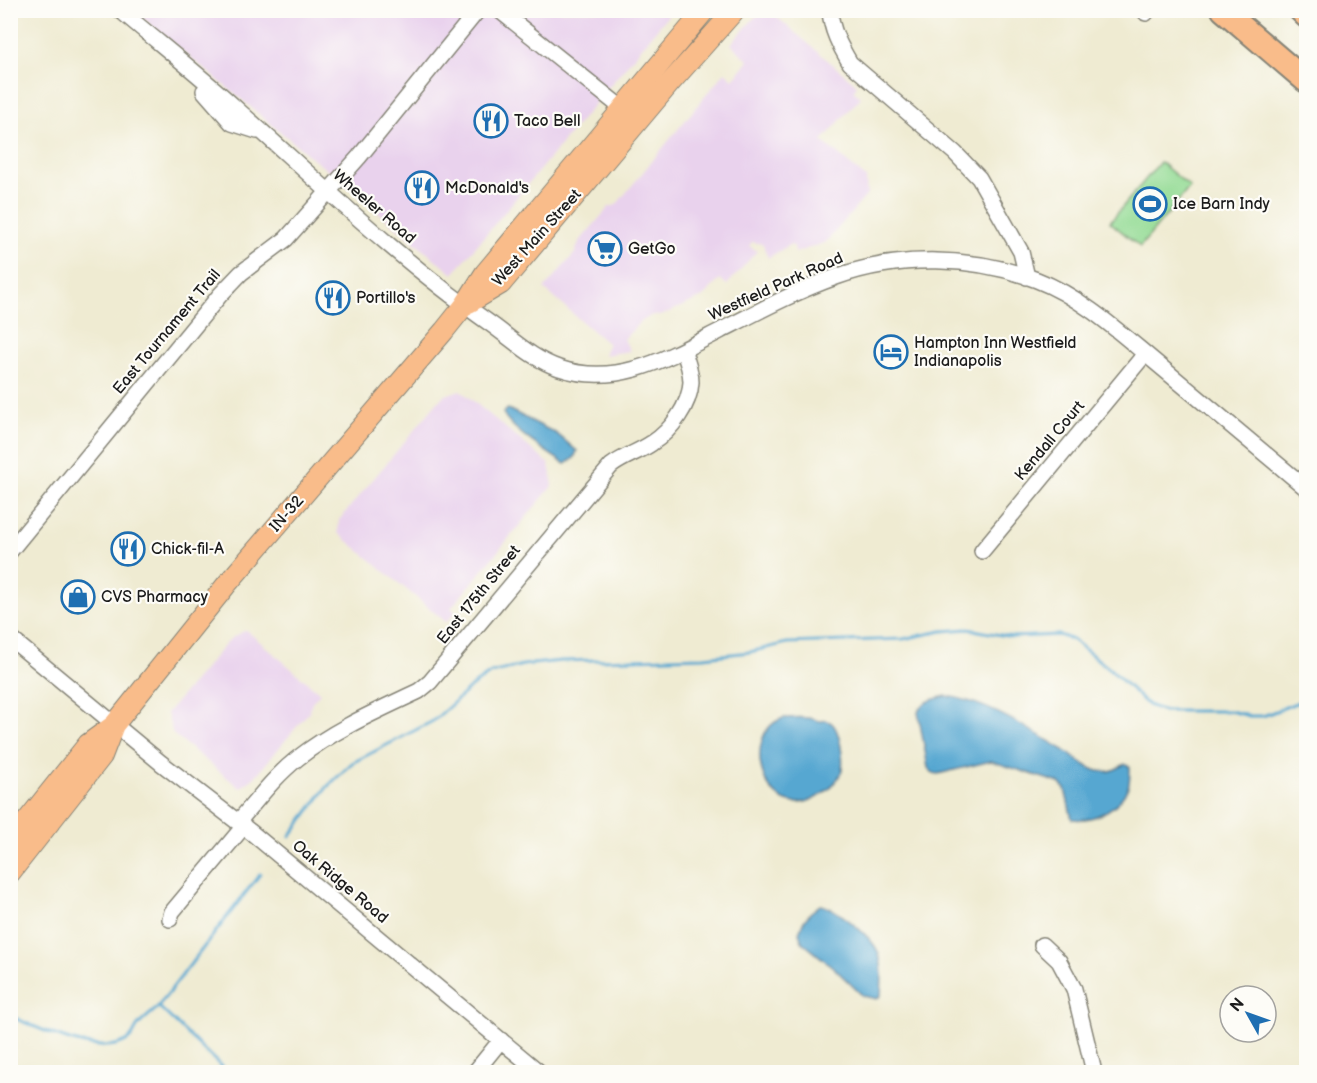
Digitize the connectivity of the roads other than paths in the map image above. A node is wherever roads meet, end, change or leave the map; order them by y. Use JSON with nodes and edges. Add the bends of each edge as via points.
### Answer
{"nodes":[{"id":1,"x":120,"y":10,"type":"edge"},
{"id":2,"x":478,"y":10,"type":"edge"},
{"id":3,"x":499,"y":10,"type":"edge"},
{"id":4,"x":705,"y":10,"type":"edge"},
{"id":5,"x":735,"y":10,"type":"edge"},
{"id":6,"x":830,"y":10,"type":"edge"},
{"id":7,"x":1223,"y":10,"type":"edge"},
{"id":8,"x":1300,"y":10,"type":"edge"},
{"id":9,"x":1306,"y":16,"type":"edge"},
{"id":10,"x":1306,"y":81,"type":"edge"},
{"id":11,"x":623,"y":109,"type":"junction"},
{"id":12,"x":328,"y":191,"type":"junction"},
{"id":13,"x":1027,"y":277,"type":"junction"},
{"id":14,"x":464,"y":306,"type":"junction"},
{"id":15,"x":683,"y":350,"type":"junction"},
{"id":16,"x":1145,"y":354,"type":"junction"},
{"id":17,"x":1306,"y":488,"type":"edge"},
{"id":18,"x":10,"y":551,"type":"edge"},
{"id":19,"x":982,"y":551,"type":"dead end"},
{"id":20,"x":10,"y":638,"type":"edge"},
{"id":21,"x":114,"y":725,"type":"junction"},
{"id":22,"x":241,"y":824,"type":"junction"},
{"id":23,"x":10,"y":842,"type":"edge"},
{"id":24,"x":10,"y":873,"type":"edge"},
{"id":25,"x":170,"y":919,"type":"dead end"},
{"id":26,"x":1042,"y":945,"type":"dead end"},
{"id":27,"x":501,"y":1040,"type":"junction"},
{"id":28,"x":475,"y":1072,"type":"edge"},
{"id":29,"x":539,"y":1072,"type":"edge"},
{"id":30,"x":1094,"y":1072,"type":"edge"}],
"edges":[{"from":1,"to":12,"type":"street","name":"Wheeler Road"},
{"from":2,"to":12,"type":"street","name":"East Tournament Trail"},
{"from":3,"to":11,"type":"street"},
{"from":4,"to":11,"type":"main road","name":"West Main Street"},
{"from":5,"to":14,"type":"main road","name":"West Main Street","via":[[501,284]]},
{"from":6,"to":13,"type":"street","via":[[835,34],[850,63],[979,178],[1021,252]]},
{"from":7,"to":10,"type":"highway"},
{"from":8,"to":9,"type":"highway"},
{"from":11,"to":14,"type":"main road","name":"West Main Street","via":[[485,273]]},
{"from":12,"to":14,"type":"street","name":"Wheeler Road"},
{"from":12,"to":18,"type":"street","name":"East Tournament Trail","via":[[286,239],[231,282]]},
{"from":13,"to":15,"type":"street","name":"Westfield Park Road","via":[[948,261],[884,264],[815,285]]},
{"from":13,"to":16,"type":"street","name":"Westfield Park Road","via":[[1080,303]]},
{"from":14,"to":15,"type":"street","name":"Westfield Park Road","via":[[526,351],[567,370],[620,374]]},
{"from":14,"to":21,"type":"main road","name":"IN-32","via":[[227,584]]},
{"from":15,"to":22,"type":"street","name":"East 175th Street","via":[[690,391],[675,420],[652,443],[611,466],[430,682],[340,730],[297,759],[270,784]]},
{"from":16,"to":17,"type":"street","name":"Westfield Park Road"},
{"from":16,"to":19,"type":"street","name":"Kendall Court"},
{"from":20,"to":21,"type":"street","name":"Oak Ridge Road"},
{"from":21,"to":22,"type":"street","name":"Oak Ridge Road"},
{"from":21,"to":23,"type":"main road","name":"IN-32","via":[[88,744]]},
{"from":21,"to":24,"type":"main road","name":"IN-32","via":[[102,756]]},
{"from":22,"to":25,"type":"street","name":"East 175th Street"},
{"from":22,"to":27,"type":"street","name":"Oak Ridge Road"},
{"from":26,"to":30,"type":"street","via":[[1059,961],[1074,989]]},
{"from":27,"to":28,"type":"street"},
{"from":27,"to":29,"type":"street","name":"Oak Ridge Road"}]}
